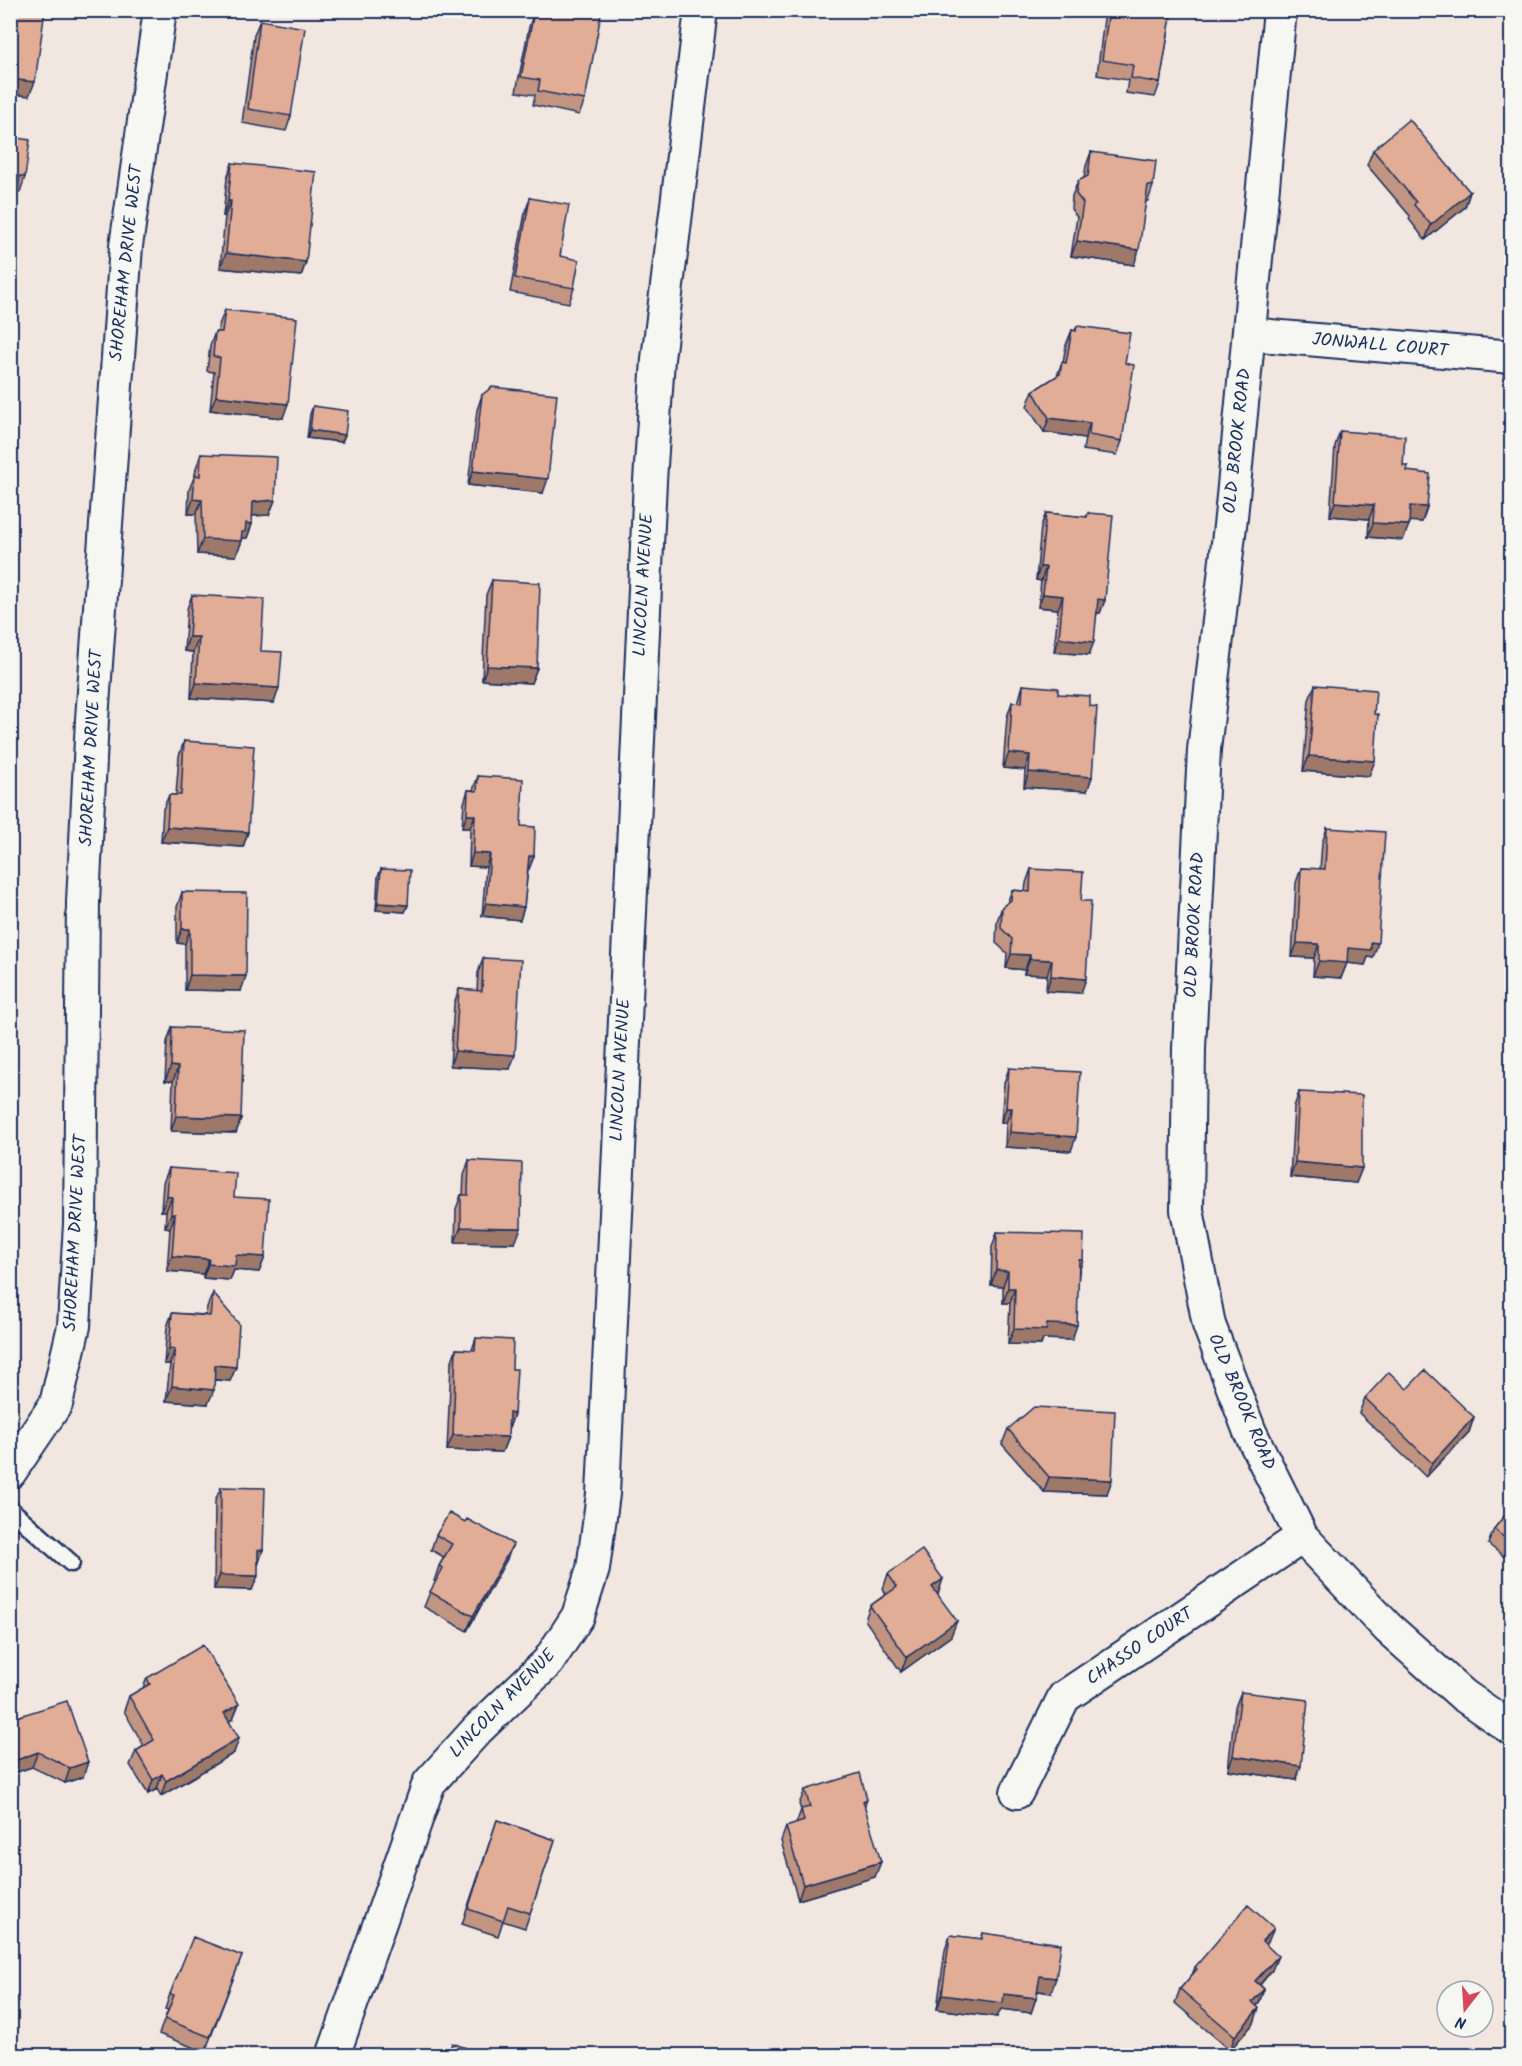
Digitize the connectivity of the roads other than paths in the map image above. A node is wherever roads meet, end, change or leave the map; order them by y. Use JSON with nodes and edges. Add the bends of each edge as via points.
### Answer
{"nodes":[{"id":1,"x":160,"y":10,"type":"edge"},
{"id":2,"x":701,"y":10,"type":"edge"},
{"id":3,"x":1280,"y":10,"type":"edge"},
{"id":4,"x":1249,"y":334,"type":"junction"},
{"id":5,"x":1512,"y":357,"type":"edge"},
{"id":6,"x":10,"y":1472,"type":"edge"},
{"id":7,"x":10,"y":1509,"type":"edge"},
{"id":8,"x":1302,"y":1537,"type":"junction"},
{"id":9,"x":71,"y":1563,"type":"dead end"},
{"id":10,"x":1512,"y":1729,"type":"edge"},
{"id":11,"x":1017,"y":1792,"type":"dead end"},
{"id":12,"x":333,"y":2055,"type":"edge"}],
"edges":[{"from":1,"to":6,"type":"street","name":"SHOREHAM DRIVE WEST","via":[[126,246],[93,707],[83,902],[80,1224],[74,1326],[56,1404]]},
{"from":2,"to":12,"type":"street","name":"LINCOLN AVENUE","via":[[658,359],[603,1494],[593,1569],[578,1616],[548,1662],[429,1783]]},
{"from":3,"to":4,"type":"street","name":"OLD BROOK ROAD"},
{"from":4,"to":5,"type":"street","name":"JONWALL COURT"},
{"from":4,"to":8,"type":"street","name":"OLD BROOK ROAD","via":[[1204,750],[1187,1210],[1209,1325],[1250,1432]]},
{"from":7,"to":9,"type":"lane"},
{"from":8,"to":10,"type":"street","name":"OLD BROOK ROAD","via":[[1389,1628],[1463,1695]]},
{"from":8,"to":11,"type":"street","name":"CHASSO COURT","via":[[1064,1697]]}]}
